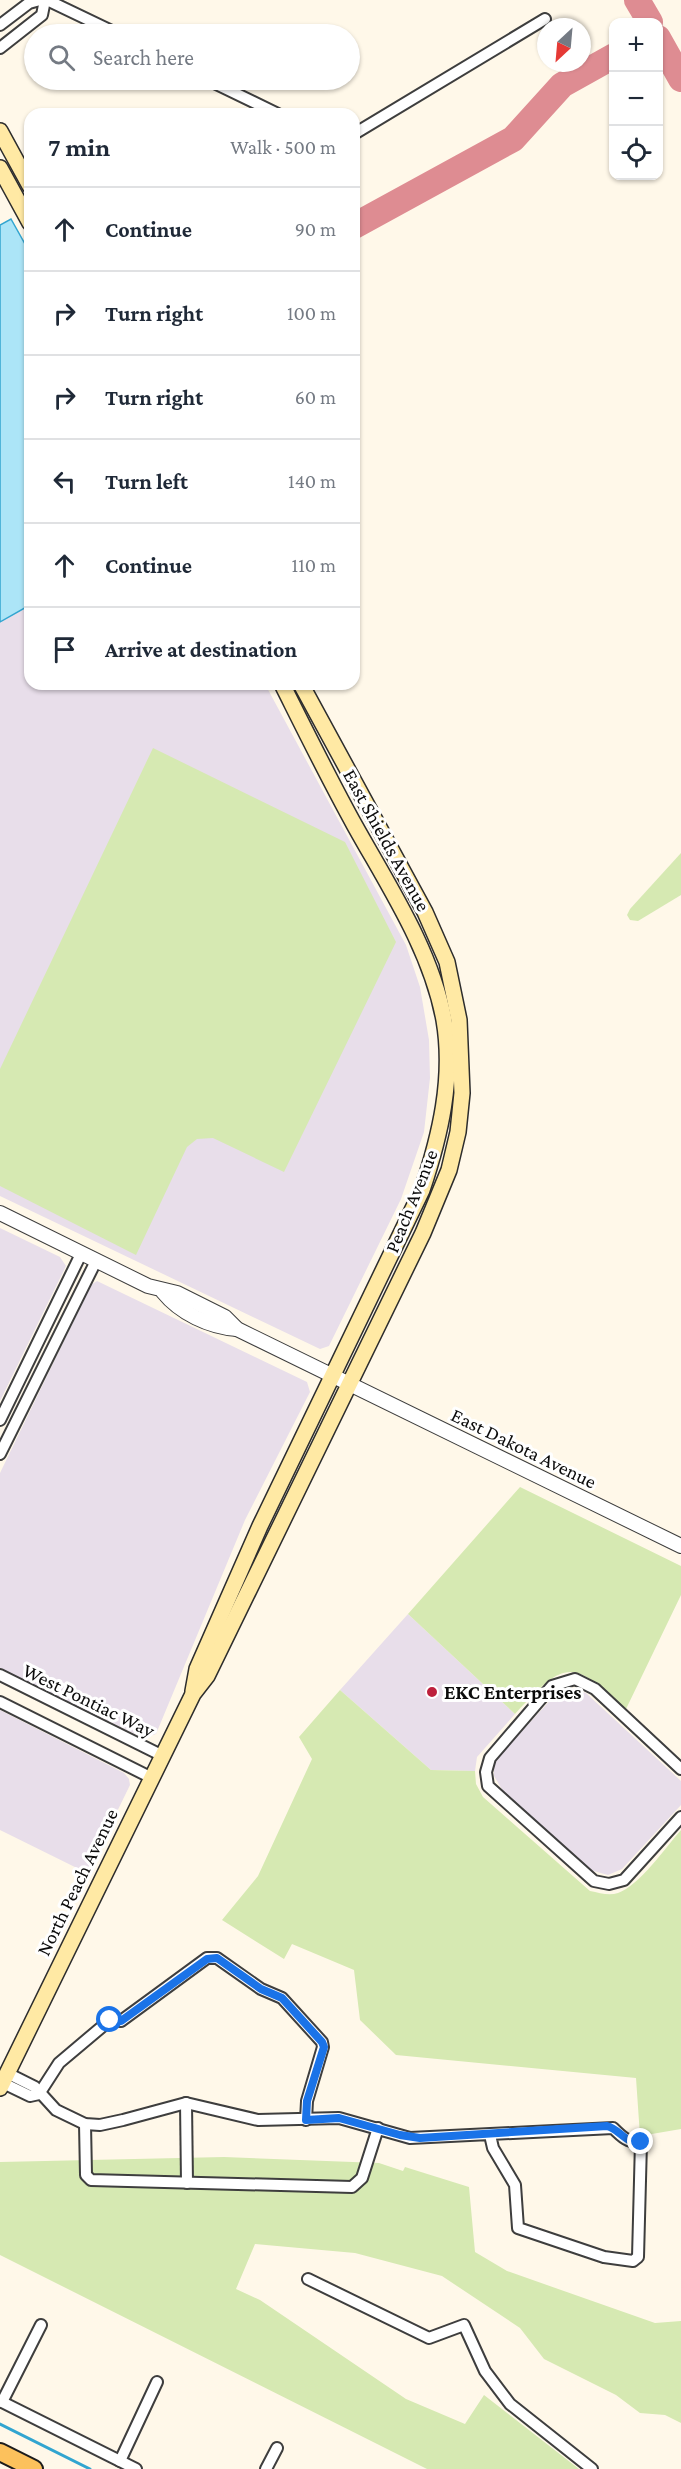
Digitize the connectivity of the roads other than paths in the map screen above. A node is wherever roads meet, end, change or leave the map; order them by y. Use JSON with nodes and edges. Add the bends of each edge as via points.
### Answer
{"nodes":[{"id":1,"x":44,"y":0,"type":"edge"},
{"id":2,"x":537,"y":23,"type":"edge"},
{"id":3,"x":31,"y":24,"type":"edge"},
{"id":4,"x":96,"y":24,"type":"edge"},
{"id":5,"x":0,"y":25,"type":"edge"},
{"id":6,"x":24,"y":29,"type":"edge"},
{"id":7,"x":0,"y":48,"type":"edge"},
{"id":8,"x":229,"y":90,"type":"edge"},
{"id":9,"x":266,"y":108,"type":"edge"},
{"id":10,"x":360,"y":130,"type":"edge"},
{"id":11,"x":0,"y":131,"type":"edge"},
{"id":12,"x":0,"y":168,"type":"edge"},
{"id":13,"x":24,"y":175,"type":"edge"},
{"id":14,"x":24,"y":212,"type":"edge"},
{"id":15,"x":285,"y":690,"type":"edge"},
{"id":16,"x":303,"y":690,"type":"edge"},
{"id":17,"x":406,"y":876,"type":"junction"},
{"id":18,"x":389,"y":887,"type":"junction"},
{"id":19,"x":451,"y":1020,"type":"junction"},
{"id":20,"x":0,"y":1214,"type":"edge"},
{"id":21,"x":81,"y":1254,"type":"junction"},
{"id":22,"x":96,"y":1261,"type":"junction"},
{"id":23,"x":332,"y":1377,"type":"junction"},
{"id":24,"x":349,"y":1385,"type":"junction"},
{"id":25,"x":0,"y":1420,"type":"edge"},
{"id":26,"x":0,"y":1454,"type":"edge"},
{"id":27,"x":681,"y":1546,"type":"edge"},
{"id":28,"x":0,"y":1675,"type":"edge"},
{"id":29,"x":193,"y":1694,"type":"junction"},
{"id":30,"x":0,"y":1702,"type":"edge"},
{"id":31,"x":163,"y":1756,"type":"junction"},
{"id":32,"x":681,"y":1769,"type":"edge"},
{"id":33,"x":152,"y":1778,"type":"junction"},
{"id":34,"x":681,"y":1817,"type":"edge"},
{"id":35,"x":3,"y":2081,"type":"edge"},
{"id":36,"x":39,"y":2094,"type":"junction"},
{"id":37,"x":186,"y":2103,"type":"junction"},
{"id":38,"x":306,"y":2120,"type":"junction"},
{"id":39,"x":85,"y":2124,"type":"junction"},
{"id":40,"x":378,"y":2128,"type":"junction"},
{"id":41,"x":490,"y":2135,"type":"junction"},
{"id":42,"x":187,"y":2183,"type":"junction"},
{"id":43,"x":309,"y":2280,"type":"dead end"},
{"id":44,"x":41,"y":2325,"type":"dead end"},
{"id":45,"x":157,"y":2382,"type":"dead end"},
{"id":46,"x":1,"y":2401,"type":"edge"},
{"id":47,"x":277,"y":2448,"type":"dead end"},
{"id":48,"x":0,"y":2452,"type":"edge"},
{"id":49,"x":120,"y":2461,"type":"junction"},
{"id":50,"x":32,"y":2469,"type":"edge"},
{"id":51,"x":136,"y":2469,"type":"edge"},
{"id":52,"x":266,"y":2469,"type":"edge"},
{"id":53,"x":592,"y":2469,"type":"edge"}],
"edges":[{"from":1,"to":3,"type":"street","via":[[42,15]]},
{"from":1,"to":4,"type":"street"},
{"from":1,"to":5,"type":"street","via":[[29,3]]},
{"from":2,"to":10,"type":"street"},
{"from":6,"to":7,"type":"street"},
{"from":8,"to":9,"type":"street"},
{"from":11,"to":13,"type":"main road"},
{"from":12,"to":14,"type":"main road"},
{"from":15,"to":18,"type":"main road","name":"East Shields Avenue"},
{"from":16,"to":17,"type":"main road","name":"East Shields Avenue"},
{"from":17,"to":18,"type":"main road"},
{"from":17,"to":19,"type":"main road","name":"East Shields Avenue","via":[[447,962]]},
{"from":18,"to":19,"type":"main road","name":"East Shields Avenue","via":[[408,920]]},
{"from":19,"to":23,"type":"main road","via":[[447,1093],[433,1158],[422,1190]]},
{"from":19,"to":24,"type":"main road","name":"Peach Avenue","via":[[462,1093],[449,1170]]},
{"from":20,"to":21,"type":"street","name":"East Dakota Avenue"},
{"from":21,"to":22,"type":"street","name":"East Dakota Avenue"},
{"from":21,"to":25,"type":"street"},
{"from":22,"to":23,"type":"street","name":"East Dakota Avenue","via":[[163,1292],[175,1307],[219,1328],[237,1329]]},
{"from":22,"to":26,"type":"street"},
{"from":23,"to":24,"type":"street","name":"East Dakota Avenue"},
{"from":23,"to":29,"type":"main road","name":"North Peach Avenue","via":[[197,1669]]},
{"from":24,"to":27,"type":"street","name":"East Dakota Avenue"},
{"from":24,"to":29,"type":"main road","name":"North Peach Avenue","via":[[207,1676]]},
{"from":28,"to":31,"type":"street","name":"West Pontiac Way"},
{"from":29,"to":31,"type":"main road","name":"North Peach Avenue"},
{"from":30,"to":33,"type":"street"},
{"from":31,"to":33,"type":"main road","name":"North Peach Avenue"},
{"from":32,"to":34,"type":"street","via":[[595,1689],[575,1679],[552,1686],[490,1758],[486,1772],[488,1786],[594,1881],[609,1884],[624,1880]]},
{"from":33,"to":35,"type":"main road","name":"North Peach Avenue"},
{"from":35,"to":36,"type":"street","via":[[30,2096]]},
{"from":36,"to":38,"type":"street","via":[[59,2063],[110,2020],[121,2021],[207,1959],[217,1958],[261,1989],[282,1998],[322,2042]]},
{"from":36,"to":39,"type":"street","via":[[56,2110]]},
{"from":37,"to":38,"type":"street","via":[[258,2120]]},
{"from":37,"to":39,"type":"street","via":[[100,2125]]},
{"from":37,"to":42,"type":"street"},
{"from":38,"to":40,"type":"street","via":[[339,2118]]},
{"from":39,"to":42,"type":"street","via":[[86,2175],[91,2180]]},
{"from":40,"to":41,"type":"street","via":[[410,2138]]},
{"from":40,"to":42,"type":"street","via":[[362,2178],[352,2187]]},
{"from":41,"to":41,"type":"street","via":[[493,2148],[515,2185],[518,2228],[604,2257],[633,2261],[638,2257],[641,2142],[624,2139],[607,2126]]},
{"from":43,"to":53,"type":"street","via":[[429,2338],[464,2325],[485,2371],[510,2403]]},
{"from":44,"to":46,"type":"street"},
{"from":45,"to":49,"type":"street"},
{"from":46,"to":49,"type":"street"},
{"from":47,"to":52,"type":"street"},
{"from":48,"to":50,"type":"main road"},
{"from":49,"to":51,"type":"street"}]}
